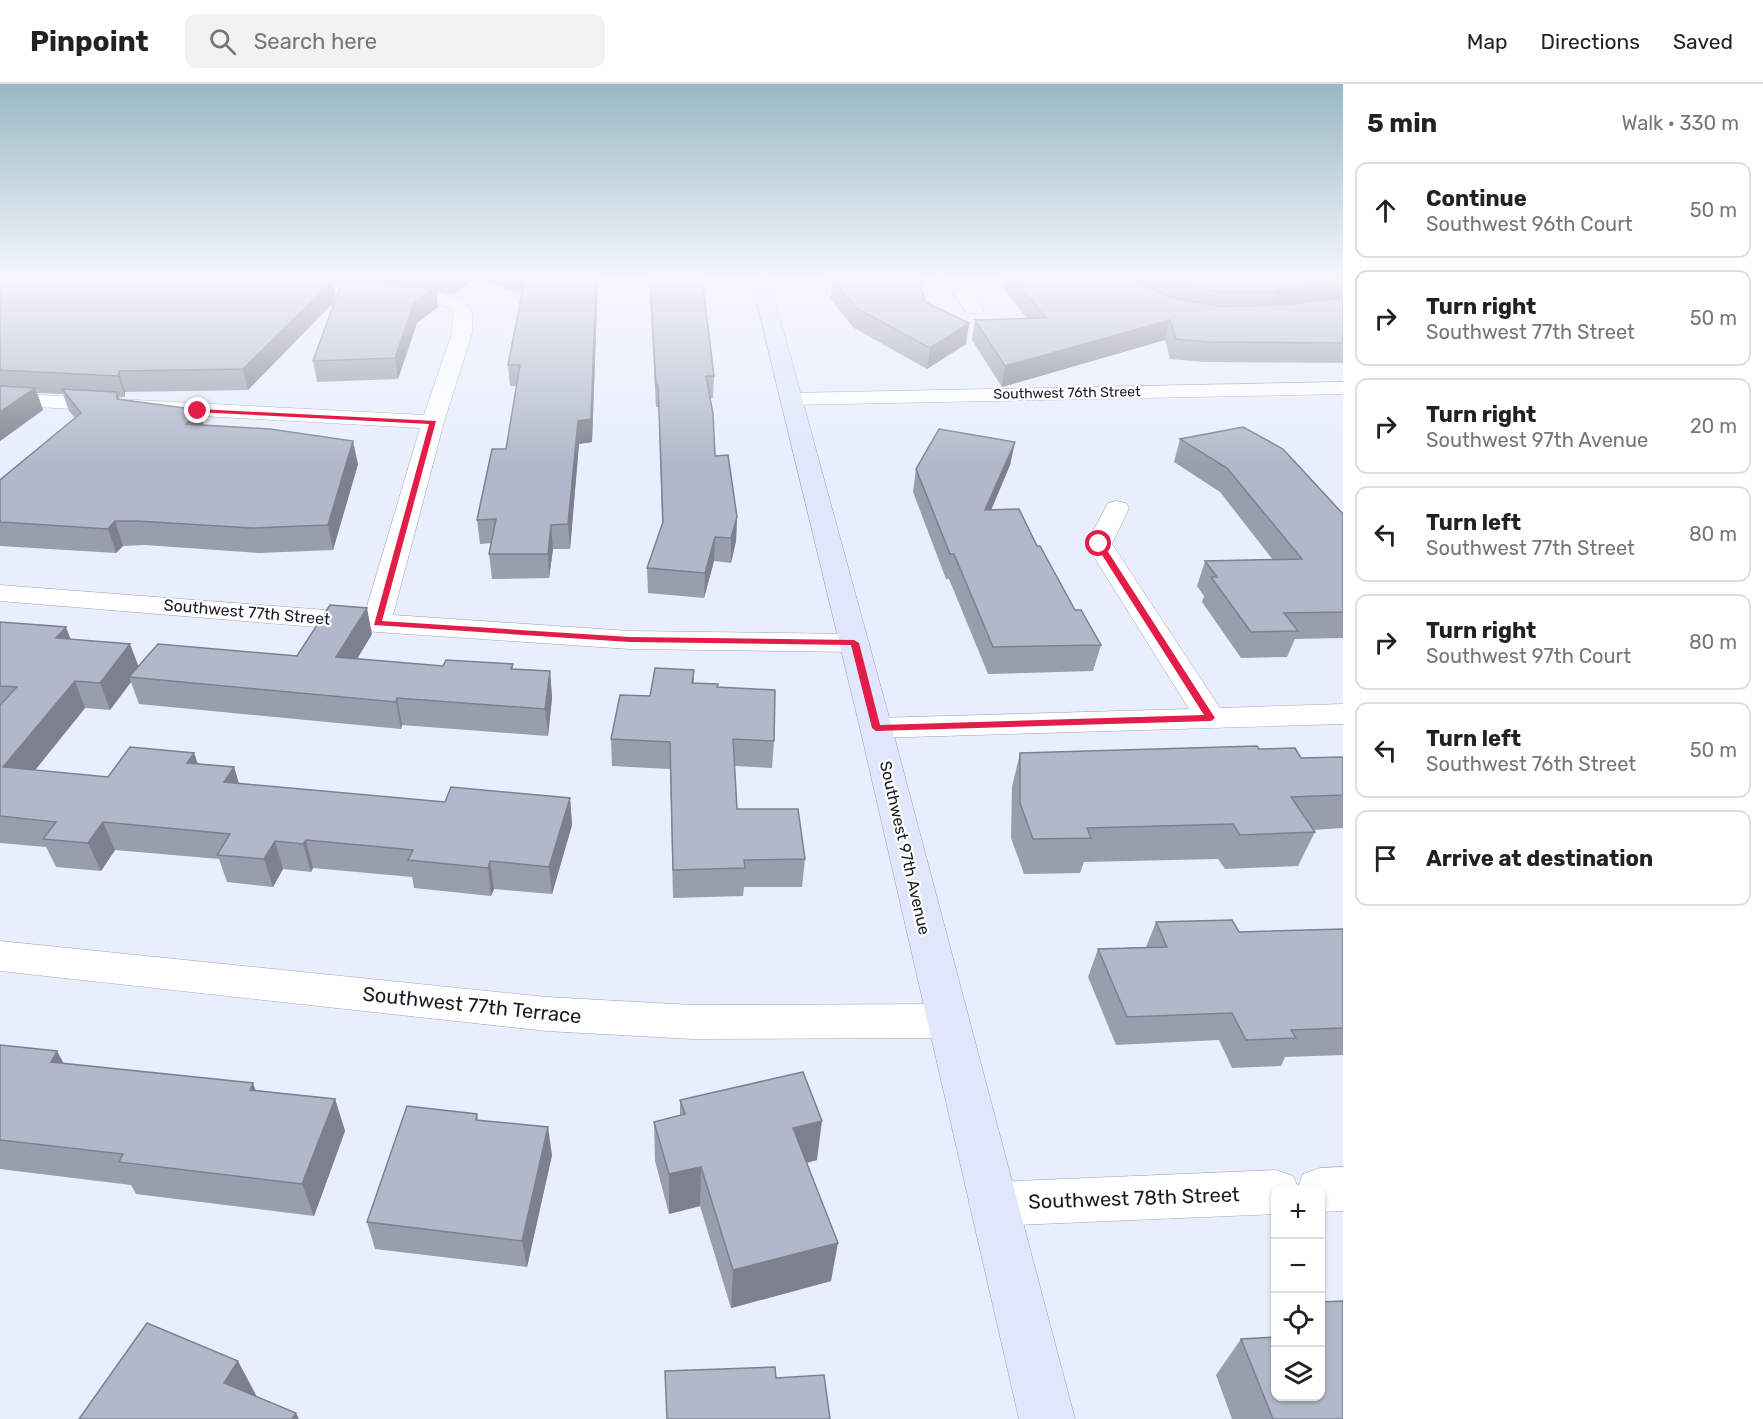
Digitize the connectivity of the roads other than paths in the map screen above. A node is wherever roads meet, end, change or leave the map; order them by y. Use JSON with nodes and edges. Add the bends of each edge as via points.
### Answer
{"nodes":[{"id":1,"x":458,"y":340,"type":"edge"},
{"id":2,"x":776,"y":340,"type":"edge"},
{"id":3,"x":1343,"y":388,"type":"edge"},
{"id":4,"x":0,"y":399,"type":"edge"},
{"id":5,"x":791,"y":399,"type":"junction"},
{"id":6,"x":433,"y":422,"type":"junction"},
{"id":7,"x":1117,"y":508,"type":"dead end"},
{"id":8,"x":0,"y":593,"type":"edge"},
{"id":9,"x":377,"y":623,"type":"junction"},
{"id":10,"x":854,"y":643,"type":"junction"},
{"id":11,"x":1343,"y":714,"type":"edge"},
{"id":12,"x":1211,"y":718,"type":"junction"},
{"id":13,"x":876,"y":728,"type":"junction"},
{"id":14,"x":0,"y":956,"type":"edge"},
{"id":15,"x":947,"y":1021,"type":"junction"},
{"id":16,"x":1343,"y":1189,"type":"edge"},
{"id":17,"x":1325,"y":1190,"type":"edge"},
{"id":18,"x":1271,"y":1192,"type":"edge"},
{"id":19,"x":993,"y":1204,"type":"junction"},
{"id":20,"x":1047,"y":1419,"type":"edge"}],
"edges":[{"from":1,"to":6,"type":"street"},
{"from":2,"to":5,"type":"street","name":"Southwest 97th Avenue"},
{"from":3,"to":5,"type":"street","name":"Southwest 76th Street"},
{"from":4,"to":6,"type":"street"},
{"from":5,"to":10,"type":"street","name":"Southwest 97th Avenue"},
{"from":6,"to":9,"type":"street"},
{"from":7,"to":12,"type":"street","via":[[1099,544]]},
{"from":8,"to":9,"type":"street","name":"Southwest 77th Street"},
{"from":9,"to":10,"type":"street","name":"Southwest 77th Street","via":[[630,640]]},
{"from":10,"to":13,"type":"street","name":"Southwest 97th Avenue"},
{"from":11,"to":12,"type":"street"},
{"from":12,"to":13,"type":"street"},
{"from":13,"to":15,"type":"street","name":"Southwest 97th Avenue"},
{"from":14,"to":15,"type":"street","name":"Southwest 77th Terrace","via":[[546,1014],[693,1022]]},
{"from":15,"to":19,"type":"street","name":"Southwest 97th Avenue"},
{"from":16,"to":17,"type":"street"},
{"from":18,"to":19,"type":"street","name":"Southwest 78th Street"},
{"from":19,"to":20,"type":"street","name":"Southwest 97th Avenue"}]}
